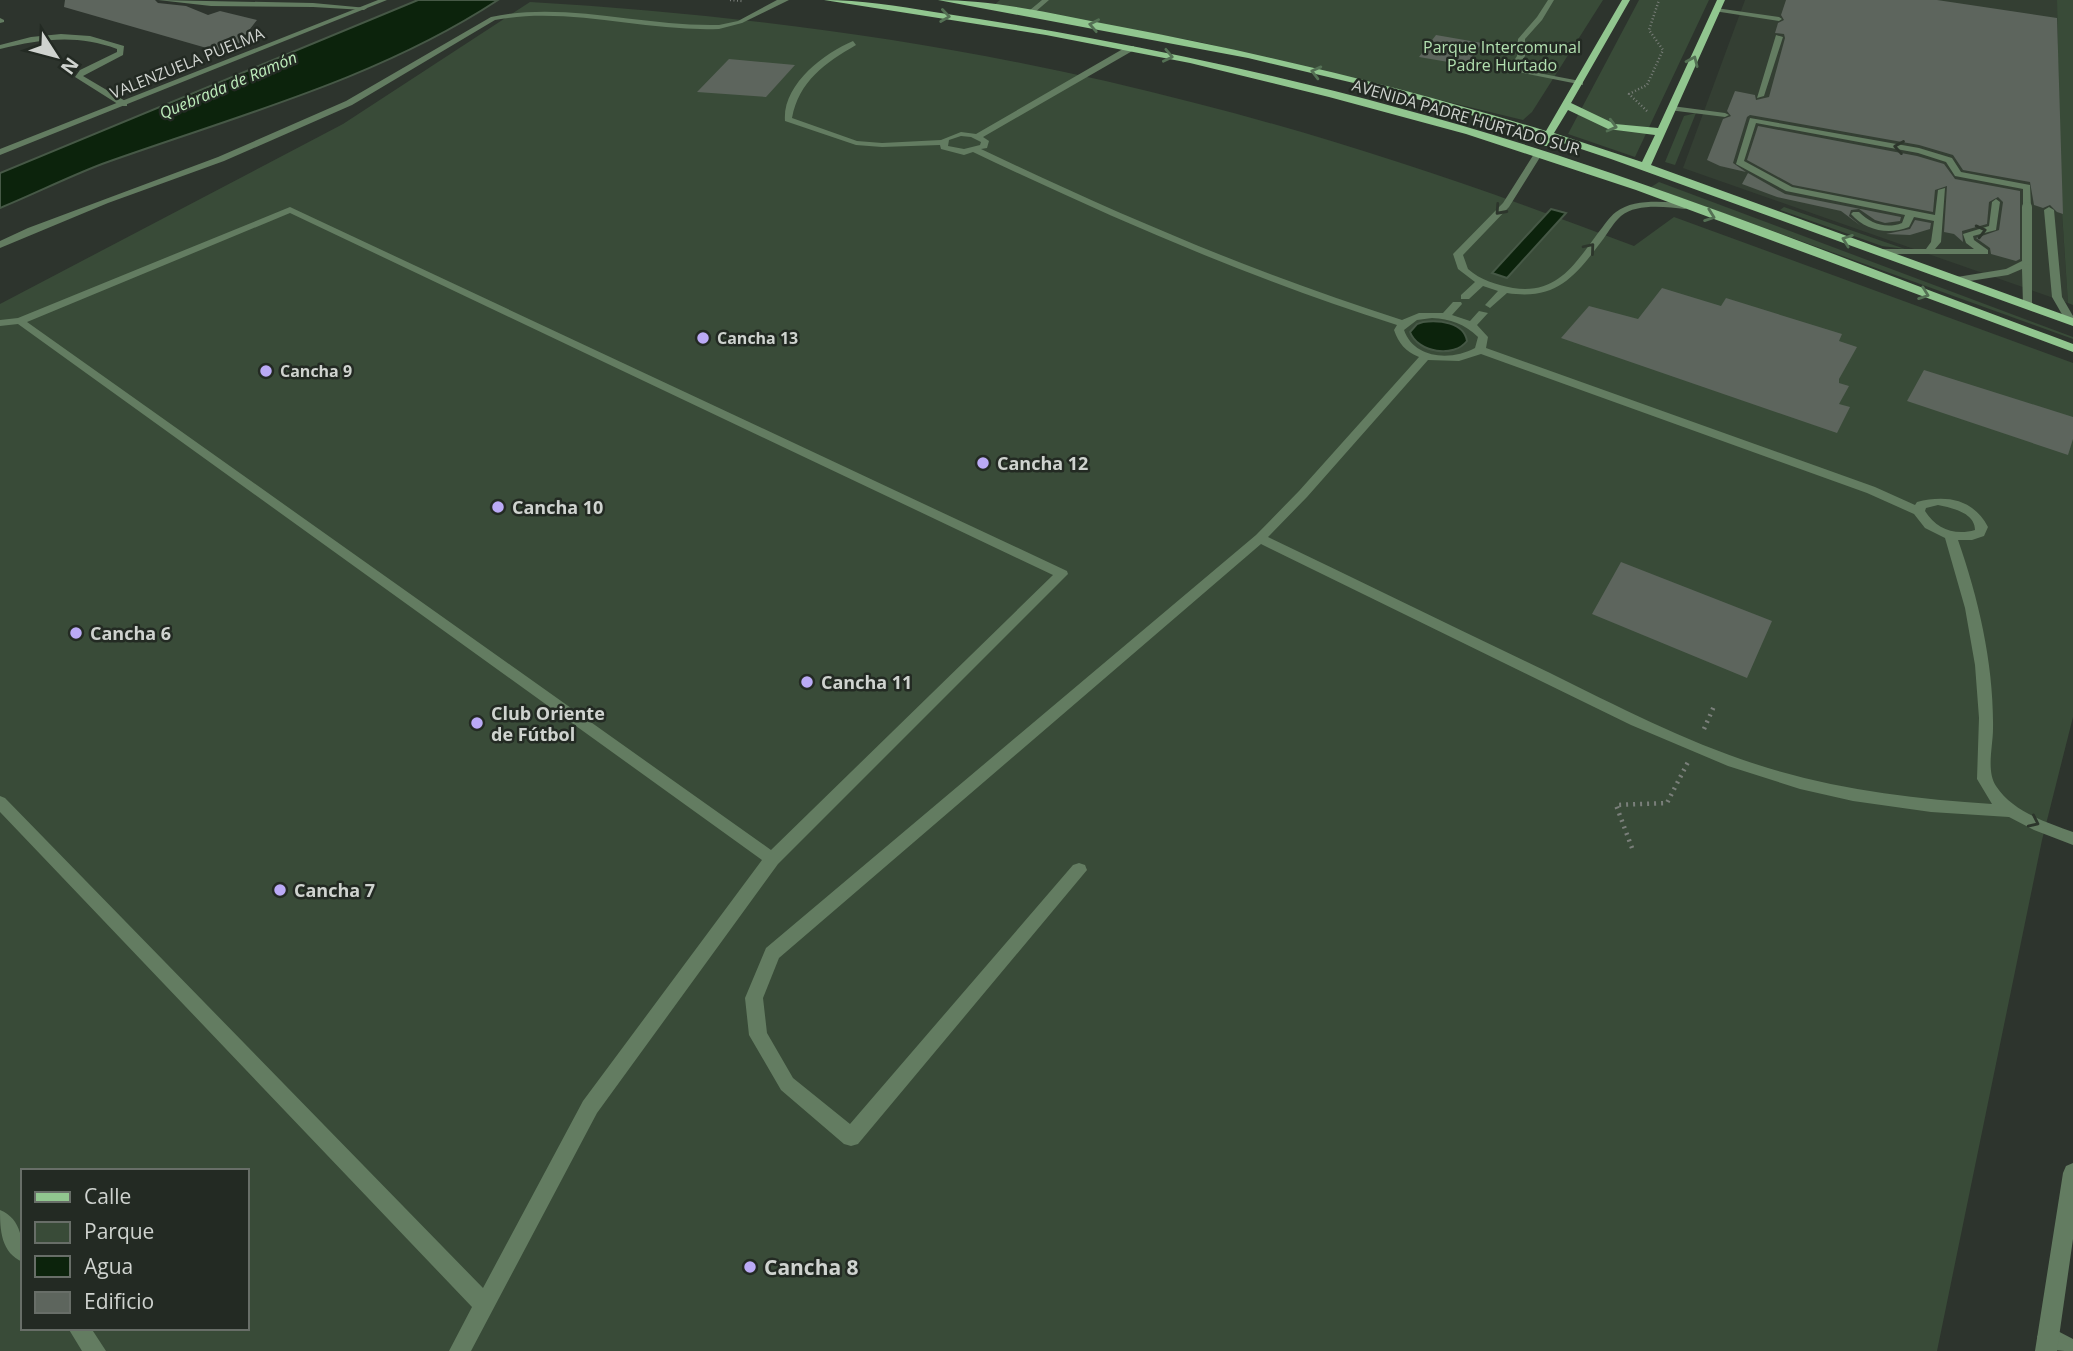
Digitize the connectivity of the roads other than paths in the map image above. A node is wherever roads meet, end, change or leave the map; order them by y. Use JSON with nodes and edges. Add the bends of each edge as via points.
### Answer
{"nodes":[{"id":1,"x":161,"y":0,"type":"edge"},
{"id":2,"x":384,"y":0,"type":"edge"},
{"id":3,"x":786,"y":0,"type":"edge"},
{"id":4,"x":828,"y":0,"type":"edge"},
{"id":5,"x":942,"y":0,"type":"edge"},
{"id":6,"x":1046,"y":0,"type":"edge"},
{"id":7,"x":1551,"y":0,"type":"edge"},
{"id":8,"x":1626,"y":0,"type":"edge"},
{"id":9,"x":1719,"y":4,"type":"edge"},
{"id":10,"x":364,"y":8,"type":"junction"},
{"id":11,"x":1023,"y":12,"type":"junction"},
{"id":12,"x":1781,"y":16,"type":"dead end"},
{"id":13,"x":1779,"y":37,"type":"dead end"},
{"id":14,"x":853,"y":43,"type":"dead end"},
{"id":15,"x":0,"y":47,"type":"edge"},
{"id":16,"x":1131,"y":48,"type":"junction"},
{"id":17,"x":1580,"y":83,"type":"junction"},
{"id":18,"x":1760,"y":96,"type":"dead end"},
{"id":19,"x":1674,"y":103,"type":"junction"},
{"id":20,"x":124,"y":104,"type":"junction"},
{"id":21,"x":1567,"y":105,"type":"junction"},
{"id":22,"x":1726,"y":112,"type":"dead end"},
{"id":23,"x":1661,"y":131,"type":"junction"},
{"id":24,"x":1548,"y":134,"type":"junction"},
{"id":25,"x":978,"y":136,"type":"junction"},
{"id":26,"x":943,"y":142,"type":"junction"},
{"id":27,"x":976,"y":150,"type":"junction"},
{"id":28,"x":0,"y":152,"type":"edge"},
{"id":29,"x":1538,"y":153,"type":"junction"},
{"id":30,"x":1577,"y":166,"type":"junction"},
{"id":31,"x":1645,"y":167,"type":"junction"},
{"id":32,"x":1942,"y":190,"type":"dead end"},
{"id":33,"x":1996,"y":202,"type":"dead end"},
{"id":34,"x":1685,"y":206,"type":"junction"},
{"id":35,"x":2049,"y":209,"type":"dead end"},
{"id":36,"x":1856,"y":214,"type":"dead end"},
{"id":37,"x":1910,"y":214,"type":"junction"},
{"id":38,"x":1939,"y":219,"type":"junction"},
{"id":39,"x":0,"y":245,"type":"edge"},
{"id":40,"x":1929,"y":251,"type":"junction"},
{"id":41,"x":1881,"y":252,"type":"junction"},
{"id":42,"x":2026,"y":262,"type":"junction"},
{"id":43,"x":1957,"y":280,"type":"junction"},
{"id":44,"x":1481,"y":282,"type":"junction"},
{"id":45,"x":1505,"y":289,"type":"junction"},
{"id":46,"x":2028,"y":305,"type":"junction"},
{"id":47,"x":1445,"y":316,"type":"junction"},
{"id":48,"x":20,"y":321,"type":"junction"},
{"id":49,"x":2072,"y":321,"type":"edge"},
{"id":50,"x":0,"y":323,"type":"edge"},
{"id":51,"x":1403,"y":324,"type":"junction"},
{"id":52,"x":1471,"y":325,"type":"junction"},
{"id":53,"x":2073,"y":348,"type":"edge"},
{"id":54,"x":1480,"y":350,"type":"junction"},
{"id":55,"x":1426,"y":356,"type":"junction"},
{"id":56,"x":1919,"y":511,"type":"junction"},
{"id":57,"x":1950,"y":535,"type":"junction"},
{"id":58,"x":1260,"y":538,"type":"junction"},
{"id":59,"x":0,"y":802,"type":"edge"},
{"id":60,"x":2010,"y":811,"type":"junction"},
{"id":61,"x":2073,"y":839,"type":"edge"},
{"id":62,"x":772,"y":859,"type":"junction"},
{"id":63,"x":1079,"y":870,"type":"dead end"},
{"id":64,"x":2073,"y":1173,"type":"edge"},
{"id":65,"x":0,"y":1220,"type":"edge"},
{"id":66,"x":21,"y":1249,"type":"edge"},
{"id":67,"x":485,"y":1306,"type":"junction"},
{"id":68,"x":79,"y":1330,"type":"edge"},
{"id":69,"x":2047,"y":1344,"type":"edge"},
{"id":70,"x":95,"y":1351,"type":"edge"},
{"id":71,"x":460,"y":1351,"type":"edge"},
{"id":72,"x":2073,"y":1351,"type":"edge"}],
"edges":[{"from":1,"to":10,"type":"street"},
{"from":2,"to":10,"type":"street","name":"VALENZUELA PUELMA"},
{"from":3,"to":39,"type":"street","via":[[725,26],[551,13],[493,18],[349,103]]},
{"from":4,"to":16,"type":"main road","name":"AVENIDA PADRE HURTADO SUR","one_way":true},
{"from":5,"to":11,"type":"main road","name":"AVENIDA PADRE HURTADO SUR"},
{"from":6,"to":11,"type":"street","via":[[1032,12]]},
{"from":7,"to":17,"type":"street","via":[[1524,33],[1521,56],[1513,70]]},
{"from":8,"to":17,"type":"main road"},
{"from":9,"to":12,"type":"street"},
{"from":19,"to":9,"type":"main road","one_way":true},
{"from":10,"to":20,"type":"street","name":"VALENZUELA PUELMA"},
{"from":24,"to":11,"type":"main road","name":"AVENIDA PADRE HURTADO SUR","one_way":true,"via":[[1280,63]]},
{"from":13,"to":18,"type":"street"},
{"from":14,"to":26,"type":"street","via":[[797,85],[788,119],[856,143]]},
{"from":15,"to":20,"type":"street","via":[[68,35],[87,36],[121,48],[120,54],[79,78]]},
{"from":16,"to":25,"type":"street"},
{"from":16,"to":29,"type":"main road","name":"AVENIDA PADRE HURTADO SUR","one_way":true,"via":[[1312,89]]},
{"from":17,"to":21,"type":"main road"},
{"from":19,"to":22,"type":"street"},
{"from":19,"to":23,"type":"main road"},
{"from":20,"to":28,"type":"street","name":"VALENZUELA PUELMA"},
{"from":21,"to":23,"type":"main road","one_way":true,"via":[[1598,122],[1642,132]]},
{"from":21,"to":24,"type":"main road"},
{"from":23,"to":31,"type":"main road"},
{"from":24,"to":29,"type":"main road"},
{"from":24,"to":31,"type":"main road","name":"AVENIDA PADRE HURTADO SUR"},
{"from":25,"to":26,"type":"street","via":[[955,135]]},
{"from":25,"to":27,"type":"street","via":[[985,143]]},
{"from":26,"to":27,"type":"street","via":[[952,151]]},
{"from":27,"to":51,"type":"street","via":[[1184,246]]},
{"from":29,"to":30,"type":"main road","name":"AVENIDA PADRE HURTADO SUR"},
{"from":29,"to":44,"type":"street","one_way":true,"via":[[1506,205],[1458,254],[1460,266]]},
{"from":30,"to":31,"type":"main road"},
{"from":30,"to":34,"type":"main road","name":"AVENIDA PADRE HURTADO SUR"},
{"from":41,"to":31,"type":"main road","name":"AVENIDA PADRE HURTADO SUR","one_way":true},
{"from":32,"to":38,"type":"street"},
{"from":40,"to":33,"type":"street","one_way":true,"via":[[1985,252],[1973,245],[1968,234],[1993,228]]},
{"from":45,"to":34,"type":"street","one_way":true,"via":[[1531,291],[1559,283],[1623,211],[1650,205]]},
{"from":34,"to":53,"type":"main road","name":"AVENIDA PADRE HURTADO SUR","one_way":true},
{"from":35,"to":49,"type":"street","via":[[2057,297]]},
{"from":36,"to":37,"type":"street","via":[[1870,225],[1892,229],[1906,225]]},
{"from":37,"to":38,"type":"street"},
{"from":42,"to":37,"type":"street","one_way":true,"bridge":true,"via":[[2027,187],[1958,174],[1949,160],[1919,151],[1753,120],[1739,162],[1789,189]]},
{"from":38,"to":40,"type":"street","via":[[1936,242]]},
{"from":40,"to":41,"type":"street"},
{"from":41,"to":43,"type":"main road","name":"AVENIDA PADRE HURTADO SUR"},
{"from":42,"to":43,"type":"street","via":[[2008,272]]},
{"from":42,"to":46,"type":"street"},
{"from":43,"to":46,"type":"main road","name":"AVENIDA PADRE HURTADO SUR"},
{"from":44,"to":45,"type":"street"},
{"from":44,"to":47,"type":"street"},
{"from":45,"to":52,"type":"street"},
{"from":46,"to":49,"type":"main road","name":"AVENIDA PADRE HURTADO SUR"},
{"from":47,"to":51,"type":"street","via":[[1420,316]]},
{"from":47,"to":52,"type":"street"},
{"from":48,"to":50,"type":"street"},
{"from":48,"to":62,"type":"street"},
{"from":48,"to":62,"type":"street","via":[[290,210],[1062,574]]},
{"from":51,"to":55,"type":"street","via":[[1399,330],[1405,344]]},
{"from":52,"to":54,"type":"street","via":[[1483,337]]},
{"from":54,"to":55,"type":"street","via":[[1464,358]]},
{"from":54,"to":56,"type":"street"},
{"from":55,"to":58,"type":"street"},
{"from":56,"to":57,"type":"street","via":[[1934,529]]},
{"from":56,"to":57,"type":"street","via":[[1921,505],[1938,501],[1962,507],[1980,520],[1980,533]]},
{"from":57,"to":60,"type":"street","via":[[1962,564],[1982,674],[1986,740],[1982,765],[1990,791]]},
{"from":58,"to":60,"type":"street","via":[[1638,722],[1729,761],[1867,799]]},
{"from":58,"to":63,"type":"street","via":[[772,953],[754,998],[758,1035],[787,1084],[851,1138]]},
{"from":59,"to":67,"type":"street"},
{"from":60,"to":61,"type":"street","one_way":true},
{"from":62,"to":67,"type":"street","via":[[590,1107]]},
{"from":64,"to":69,"type":"street"},
{"from":65,"to":66,"type":"street"},
{"from":67,"to":71,"type":"street"},
{"from":68,"to":70,"type":"street"},
{"from":69,"to":72,"type":"street"}]}
